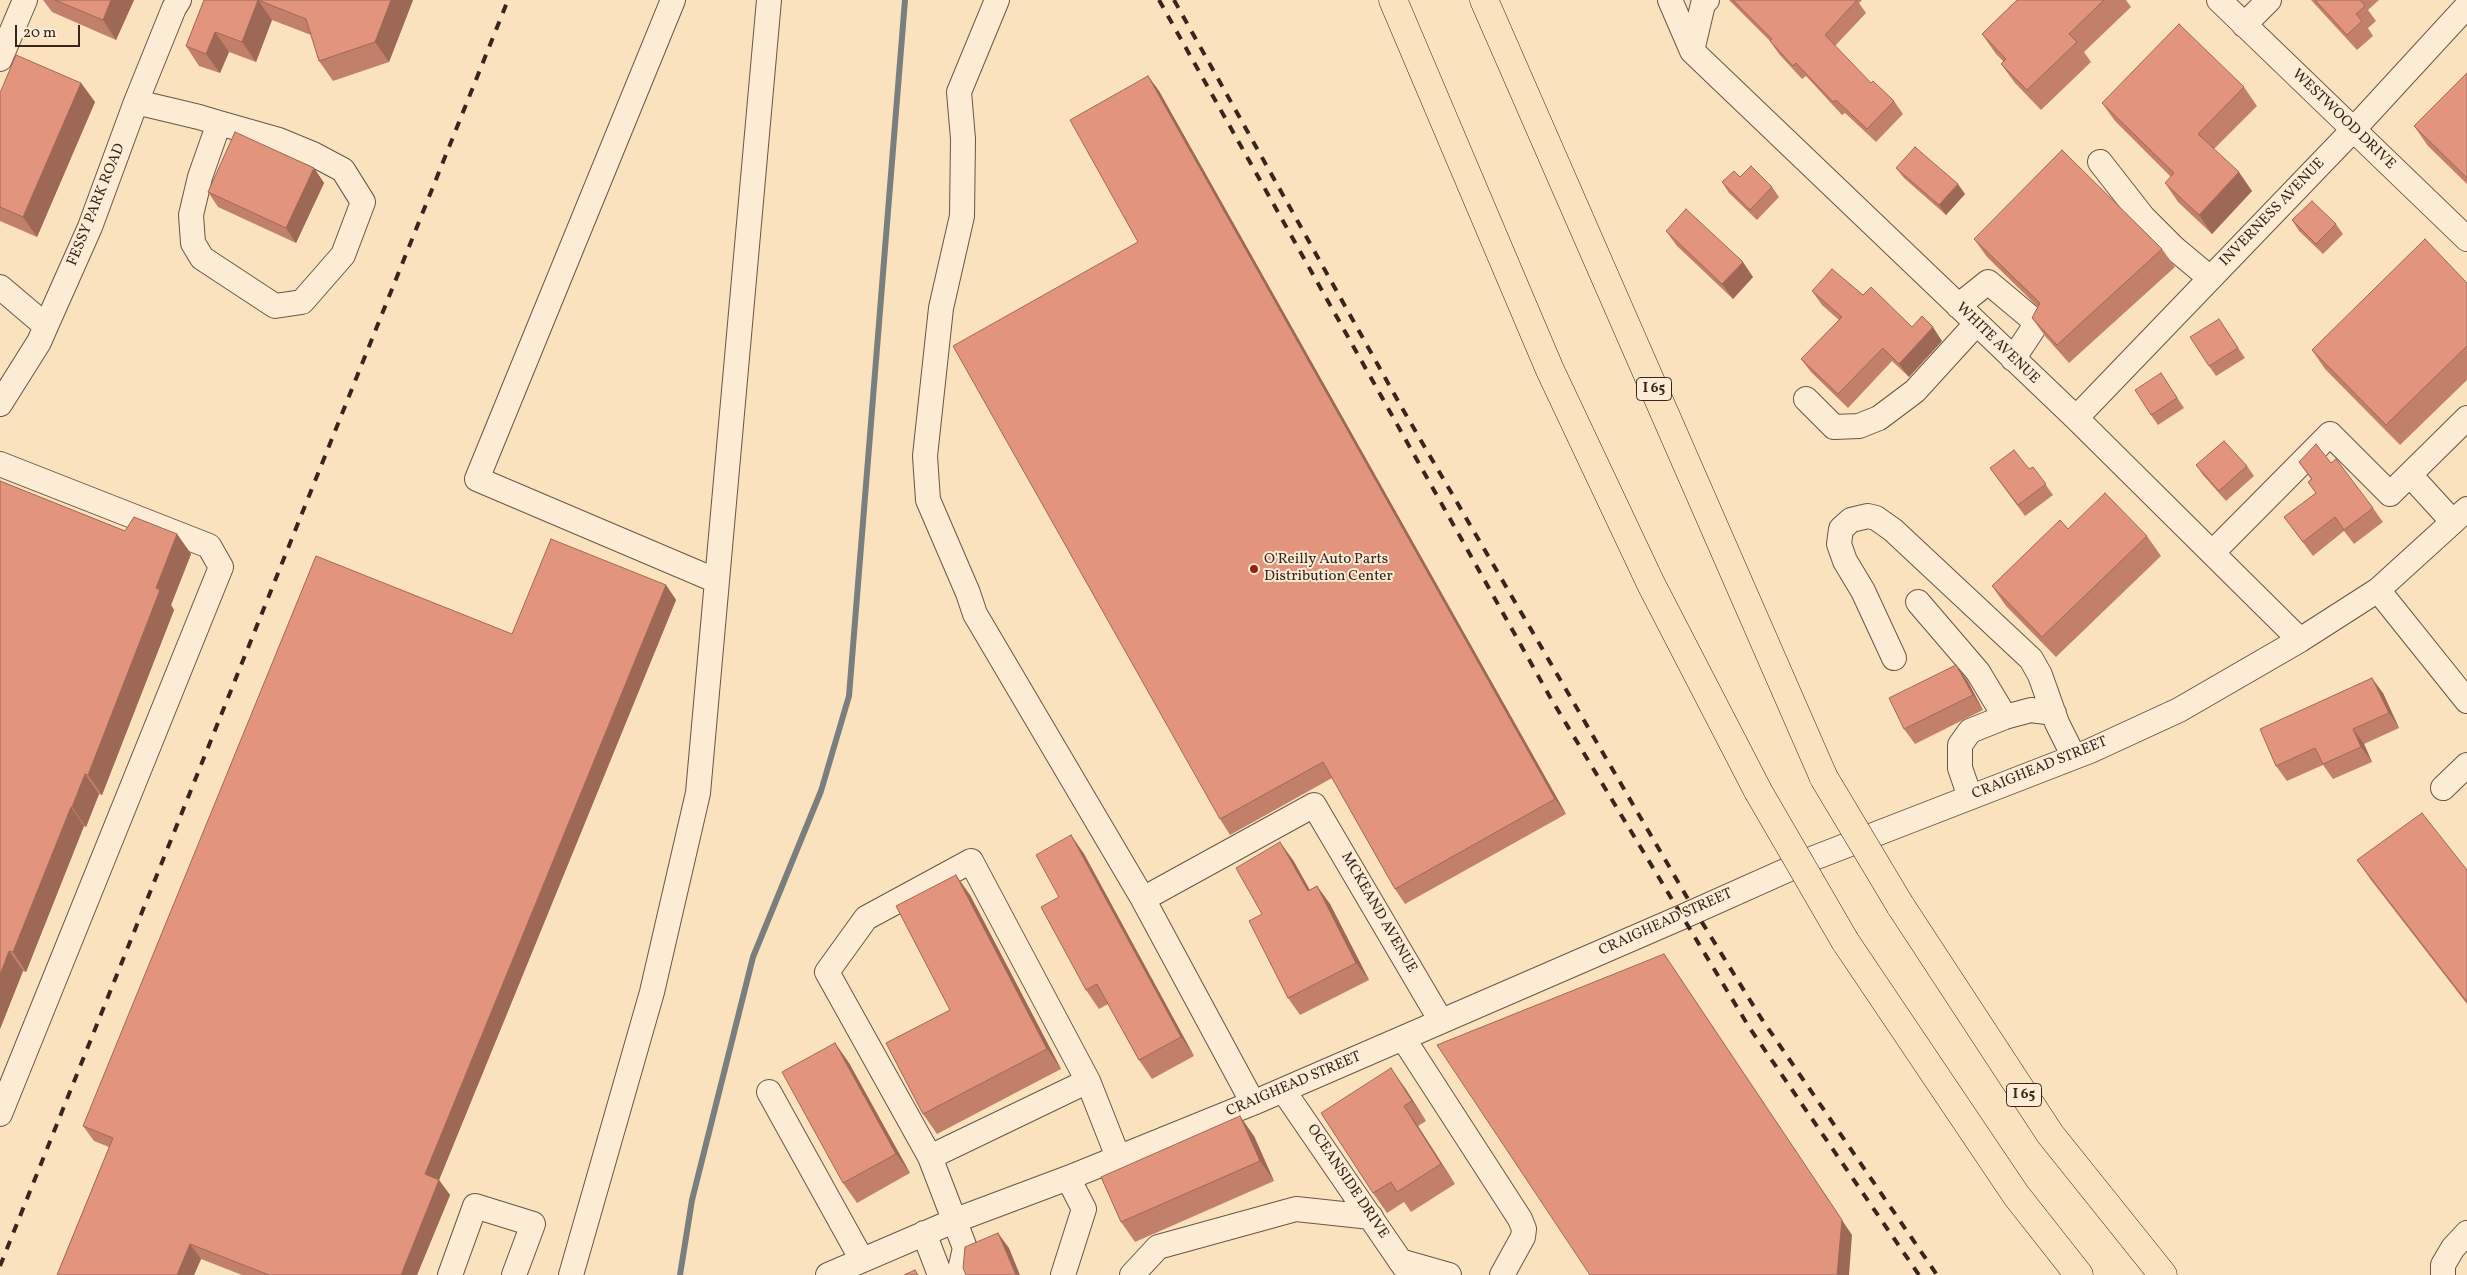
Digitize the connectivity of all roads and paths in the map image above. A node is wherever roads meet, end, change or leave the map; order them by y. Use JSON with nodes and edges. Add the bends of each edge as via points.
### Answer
{"nodes":[{"id":1,"x":25,"y":0,"type":"edge"},
{"id":2,"x":179,"y":0,"type":"edge"},
{"id":3,"x":672,"y":0,"type":"edge"},
{"id":4,"x":769,"y":0,"type":"edge"},
{"id":5,"x":997,"y":0,"type":"edge"},
{"id":6,"x":1393,"y":0,"type":"edge"},
{"id":7,"x":1484,"y":0,"type":"edge"},
{"id":8,"x":1670,"y":0,"type":"edge"},
{"id":9,"x":1707,"y":0,"type":"edge"},
{"id":10,"x":2219,"y":0,"type":"edge"},
{"id":11,"x":2269,"y":0,"type":"edge"},
{"id":12,"x":2467,"y":6,"type":"edge"},
{"id":13,"x":2244,"y":25,"type":"junction"},
{"id":14,"x":1692,"y":51,"type":"junction"},
{"id":15,"x":0,"y":59,"type":"edge"},
{"id":16,"x":136,"y":102,"type":"junction"},
{"id":17,"x":219,"y":122,"type":"junction"},
{"id":18,"x":2353,"y":130,"type":"junction"},
{"id":19,"x":2100,"y":162,"type":"dead end"},
{"id":20,"x":2467,"y":239,"type":"edge"},
{"id":21,"x":2210,"y":278,"type":"junction"},
{"id":22,"x":0,"y":287,"type":"edge"},
{"id":23,"x":1958,"y":306,"type":"junction"},
{"id":24,"x":1976,"y":324,"type":"junction"},
{"id":25,"x":46,"y":326,"type":"junction"},
{"id":26,"x":2013,"y":359,"type":"junction"},
{"id":27,"x":1806,"y":399,"type":"dead end"},
{"id":28,"x":0,"y":404,"type":"edge"},
{"id":29,"x":2076,"y":418,"type":"junction"},
{"id":30,"x":2467,"y":418,"type":"edge"},
{"id":31,"x":0,"y":464,"type":"edge"},
{"id":32,"x":2410,"y":475,"type":"junction"},
{"id":33,"x":2460,"y":516,"type":"edge"},
{"id":34,"x":2212,"y":553,"type":"junction"},
{"id":35,"x":717,"y":581,"type":"junction"},
{"id":36,"x":2378,"y":590,"type":"junction"},
{"id":37,"x":1918,"y":602,"type":"dead end"},
{"id":38,"x":2300,"y":640,"type":"junction"},
{"id":39,"x":1894,"y":658,"type":"dead end"},
{"id":40,"x":2467,"y":701,"type":"edge"},
{"id":41,"x":2054,"y":712,"type":"junction"},
{"id":42,"x":2004,"y":717,"type":"junction"},
{"id":43,"x":2074,"y":757,"type":"junction"},
{"id":44,"x":2467,"y":765,"type":"edge"},
{"id":45,"x":2443,"y":788,"type":"dead end"},
{"id":46,"x":1970,"y":797,"type":"junction"},
{"id":47,"x":1142,"y":900,"type":"junction"},
{"id":48,"x":1441,"y":1021,"type":"junction"},
{"id":49,"x":1403,"y":1038,"type":"junction"},
{"id":50,"x":1088,"y":1081,"type":"junction"},
{"id":51,"x":1283,"y":1090,"type":"junction"},
{"id":52,"x":769,"y":1092,"type":"dead end"},
{"id":53,"x":1253,"y":1103,"type":"junction"},
{"id":54,"x":0,"y":1114,"type":"edge"},
{"id":55,"x":930,"y":1157,"type":"junction"},
{"id":56,"x":1118,"y":1157,"type":"junction"},
{"id":57,"x":1068,"y":1178,"type":"junction"},
{"id":58,"x":1371,"y":1218,"type":"junction"},
{"id":59,"x":956,"y":1220,"type":"junction"},
{"id":60,"x":924,"y":1233,"type":"junction"},
{"id":61,"x":2467,"y":1233,"type":"edge"},
{"id":62,"x":862,"y":1260,"type":"junction"},
{"id":63,"x":1403,"y":1270,"type":"edge"},
{"id":64,"x":450,"y":1275,"type":"edge"},
{"id":65,"x":514,"y":1275,"type":"edge"},
{"id":66,"x":571,"y":1275,"type":"edge"},
{"id":67,"x":828,"y":1275,"type":"edge"},
{"id":68,"x":940,"y":1275,"type":"edge"},
{"id":69,"x":962,"y":1275,"type":"edge"},
{"id":70,"x":1062,"y":1275,"type":"edge"},
{"id":71,"x":1132,"y":1275,"type":"edge"},
{"id":72,"x":1449,"y":1275,"type":"edge"},
{"id":73,"x":1502,"y":1275,"type":"edge"},
{"id":74,"x":2079,"y":1275,"type":"edge"},
{"id":75,"x":2164,"y":1275,"type":"edge"},
{"id":76,"x":2443,"y":1275,"type":"edge"}],
"edges":[{"from":1,"to":15,"type":"street"},
{"from":2,"to":16,"type":"street","name":"FESSY PARK ROAD"},
{"from":3,"to":35,"type":"street","via":[[477,479]]},
{"from":4,"to":35,"type":"street"},
{"from":5,"to":47,"type":"street","via":[[959,92],[962,216],[941,308],[925,456],[928,500],[975,614]]},
{"from":6,"to":74,"type":"highway","bridge":true,"via":[[1550,370],[1651,584],[1758,791],[1845,941],[2016,1194]]},
{"from":7,"to":75,"type":"highway","number":"I 65","bridge":true,"via":[[1824,778],[1900,905],[2050,1134]]},
{"from":8,"to":14,"type":"street"},
{"from":9,"to":14,"type":"street","via":[[1703,4]]},
{"from":10,"to":13,"type":"street","name":"WESTWOOD DRIVE"},
{"from":11,"to":13,"type":"street"},
{"from":12,"to":18,"type":"street","name":"INVERNESS AVENUE"},
{"from":13,"to":18,"type":"street","name":"WESTWOOD DRIVE"},
{"from":14,"to":23,"type":"street","name":"WHITE AVENUE"},
{"from":16,"to":17,"type":"street"},
{"from":16,"to":25,"type":"street","name":"FESSY PARK ROAD","via":[[90,227]]},
{"from":17,"to":17,"type":"street","via":[[279,140],[343,170],[363,202],[344,254],[302,302],[276,306],[202,258],[193,243],[193,205]]},
{"from":18,"to":20,"type":"street","name":"WESTWOOD DRIVE"},
{"from":18,"to":21,"type":"street","name":"INVERNESS AVENUE"},
{"from":19,"to":21,"type":"street","via":[[2143,216]]},
{"from":21,"to":29,"type":"street","name":"INVERNESS AVENUE"},
{"from":22,"to":25,"type":"street"},
{"from":23,"to":24,"type":"street","name":"WHITE AVENUE"},
{"from":23,"to":26,"type":"street","via":[[1988,282],[2037,323]]},
{"from":24,"to":26,"type":"street","name":"WHITE AVENUE"},
{"from":24,"to":27,"type":"street","via":[[1914,391],[1879,418],[1859,426],[1834,427]]},
{"from":25,"to":28,"type":"street","name":"FESSY PARK ROAD"},
{"from":26,"to":29,"type":"street","name":"WHITE AVENUE"},
{"from":29,"to":34,"type":"street","name":"WHITE AVENUE"},
{"from":30,"to":32,"type":"street"},
{"from":31,"to":54,"type":"street","via":[[209,546],[221,567]]},
{"from":32,"to":33,"type":"street"},
{"from":32,"to":34,"type":"street","via":[[2390,494],[2330,434]]},
{"from":33,"to":36,"type":"street","name":"CRAIGHEAD STREET"},
{"from":34,"to":38,"type":"street","name":"WHITE AVENUE"},
{"from":35,"to":66,"type":"street","via":[[698,793],[652,992]]},
{"from":36,"to":38,"type":"street","name":"CRAIGHEAD STREET"},
{"from":36,"to":40,"type":"street"},
{"from":37,"to":42,"type":"street","via":[[1978,672]]},
{"from":38,"to":43,"type":"street","name":"CRAIGHEAD STREET","via":[[2179,710]]},
{"from":39,"to":41,"type":"street","via":[[1839,544],[1841,529],[1851,520],[1868,516],[1876,518],[1894,530],[1961,592],[2030,660],[2040,675]]},
{"from":41,"to":42,"type":"street","via":[[2031,710]]},
{"from":41,"to":43,"type":"street"},
{"from":42,"to":46,"type":"street","via":[[1970,731],[1960,745],[1960,768]]},
{"from":43,"to":46,"type":"street","name":"CRAIGHEAD STREET"},
{"from":44,"to":45,"type":"street"},
{"from":46,"to":48,"type":"street","name":"CRAIGHEAD STREET","via":[[1814,858]]},
{"from":47,"to":48,"type":"street","name":"MCKEAND AVENUE","via":[[1314,805]]},
{"from":47,"to":53,"type":"street"},
{"from":48,"to":49,"type":"street","name":"CRAIGHEAD STREET"},
{"from":49,"to":51,"type":"street","name":"CRAIGHEAD STREET"},
{"from":49,"to":73,"type":"street","via":[[1520,1219],[1523,1237]]},
{"from":50,"to":55,"type":"street"},
{"from":50,"to":55,"type":"street","via":[[971,861],[866,918],[827,972]]},
{"from":50,"to":56,"type":"street"},
{"from":51,"to":53,"type":"street","name":"CRAIGHEAD STREET"},
{"from":51,"to":58,"type":"street","name":"OCEANSIDE DRIVE"},
{"from":52,"to":62,"type":"street"},
{"from":53,"to":56,"type":"street","name":"CRAIGHEAD STREET"},
{"from":55,"to":59,"type":"street"},
{"from":56,"to":57,"type":"street","name":"CRAIGHEAD STREET"},
{"from":57,"to":59,"type":"street","name":"CRAIGHEAD STREET"},
{"from":57,"to":70,"type":"street","via":[[1084,1209]]},
{"from":58,"to":63,"type":"street","name":"OCEANSIDE DRIVE"},
{"from":58,"to":71,"type":"street","via":[[1296,1209],[1158,1247]]},
{"from":59,"to":60,"type":"street","name":"CRAIGHEAD STREET"},
{"from":59,"to":69,"type":"street","via":[[965,1248],[960,1270]]},
{"from":60,"to":62,"type":"street","name":"CRAIGHEAD STREET"},
{"from":60,"to":68,"type":"street"},
{"from":61,"to":76,"type":"street","via":[[2443,1265]]},
{"from":62,"to":67,"type":"street","name":"CRAIGHEAD STREET"},
{"from":63,"to":72,"type":"street"},
{"from":64,"to":65,"type":"street","via":[[474,1206],[533,1224]]}]}
